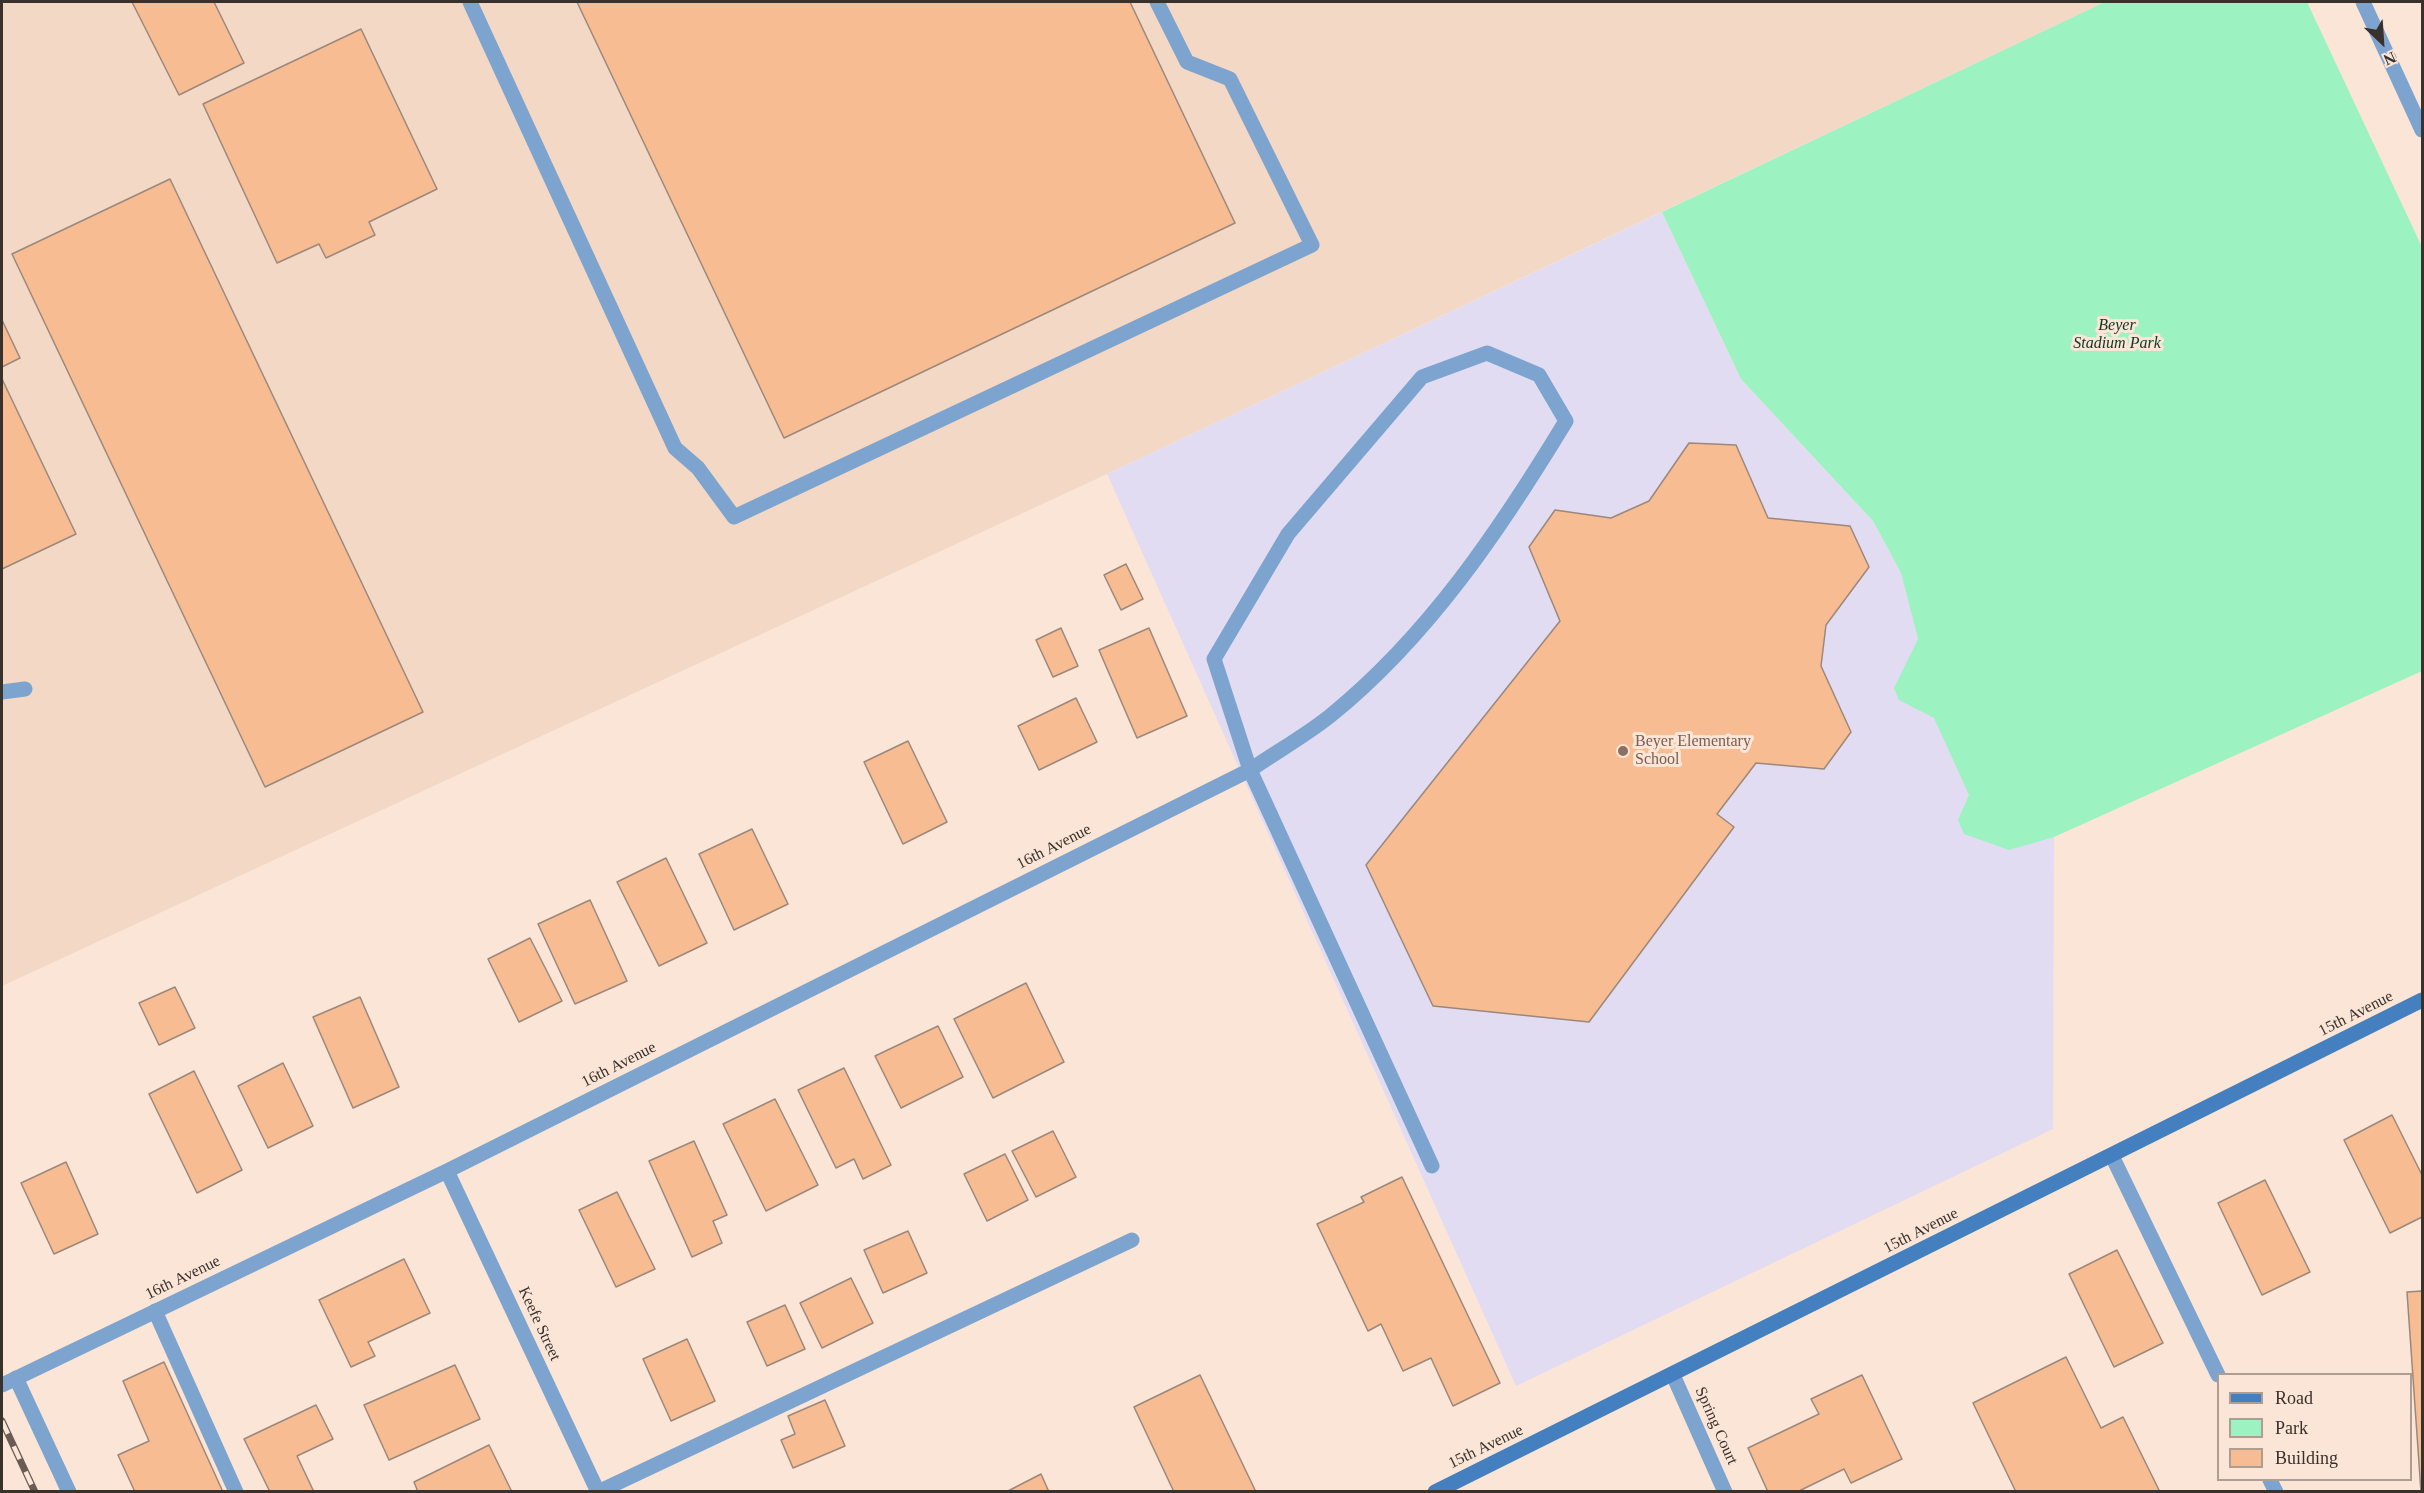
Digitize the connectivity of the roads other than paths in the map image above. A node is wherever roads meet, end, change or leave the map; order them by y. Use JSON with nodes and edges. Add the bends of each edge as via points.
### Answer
{"nodes":[{"id":1,"x":470,"y":2,"type":"edge"},
{"id":2,"x":1157,"y":2,"type":"edge"},
{"id":3,"x":2363,"y":2,"type":"edge"},
{"id":4,"x":2422,"y":130,"type":"edge"},
{"id":5,"x":25,"y":689,"type":"dead end"},
{"id":6,"x":2,"y":692,"type":"edge"},
{"id":7,"x":1250,"y":770,"type":"junction"},
{"id":8,"x":2422,"y":1000,"type":"edge"},
{"id":9,"x":2112,"y":1156,"type":"junction"},
{"id":10,"x":1432,"y":1166,"type":"dead end"},
{"id":11,"x":447,"y":1171,"type":"junction"},
{"id":12,"x":1132,"y":1240,"type":"dead end"},
{"id":13,"x":155,"y":1311,"type":"junction"},
{"id":14,"x":2217,"y":1373,"type":"edge"},
{"id":15,"x":1673,"y":1375,"type":"junction"},
{"id":16,"x":16,"y":1378,"type":"junction"},
{"id":17,"x":2,"y":1385,"type":"edge"},
{"id":18,"x":1455,"y":1487,"type":"edge"},
{"id":19,"x":69,"y":1491,"type":"edge"},
{"id":20,"x":236,"y":1491,"type":"edge"},
{"id":21,"x":598,"y":1491,"type":"edge"},
{"id":22,"x":1435,"y":1491,"type":"edge"},
{"id":23,"x":1725,"y":1491,"type":"edge"}],
"edges":[{"from":1,"to":2,"type":"street","via":[[675,448],[698,468],[734,517],[1312,246],[1230,79],[1187,62]]},
{"from":3,"to":4,"type":"street"},
{"from":5,"to":6,"type":"street"},
{"from":7,"to":7,"type":"street","name":"16th Avenue","via":[[1214,659],[1288,534],[1422,377],[1487,353],[1539,375],[1566,421],[1510,513],[1416,636],[1330,717]]},
{"from":7,"to":10,"type":"street"},
{"from":7,"to":11,"type":"street","name":"16th Avenue"},
{"from":8,"to":9,"type":"main road","name":"15th Avenue"},
{"from":9,"to":14,"type":"street"},
{"from":9,"to":15,"type":"main road","name":"15th Avenue"},
{"from":11,"to":13,"type":"street","name":"16th Avenue"},
{"from":11,"to":21,"type":"street","name":"Keefe Street"},
{"from":12,"to":21,"type":"street"},
{"from":13,"to":16,"type":"street","name":"16th Avenue"},
{"from":13,"to":20,"type":"street"},
{"from":15,"to":18,"type":"main road","name":"15th Avenue"},
{"from":15,"to":23,"type":"street","name":"Spring Court"},
{"from":16,"to":17,"type":"street","name":"16th Avenue"},
{"from":16,"to":19,"type":"street"},
{"from":18,"to":22,"type":"main road","name":"15th Avenue"}]}
